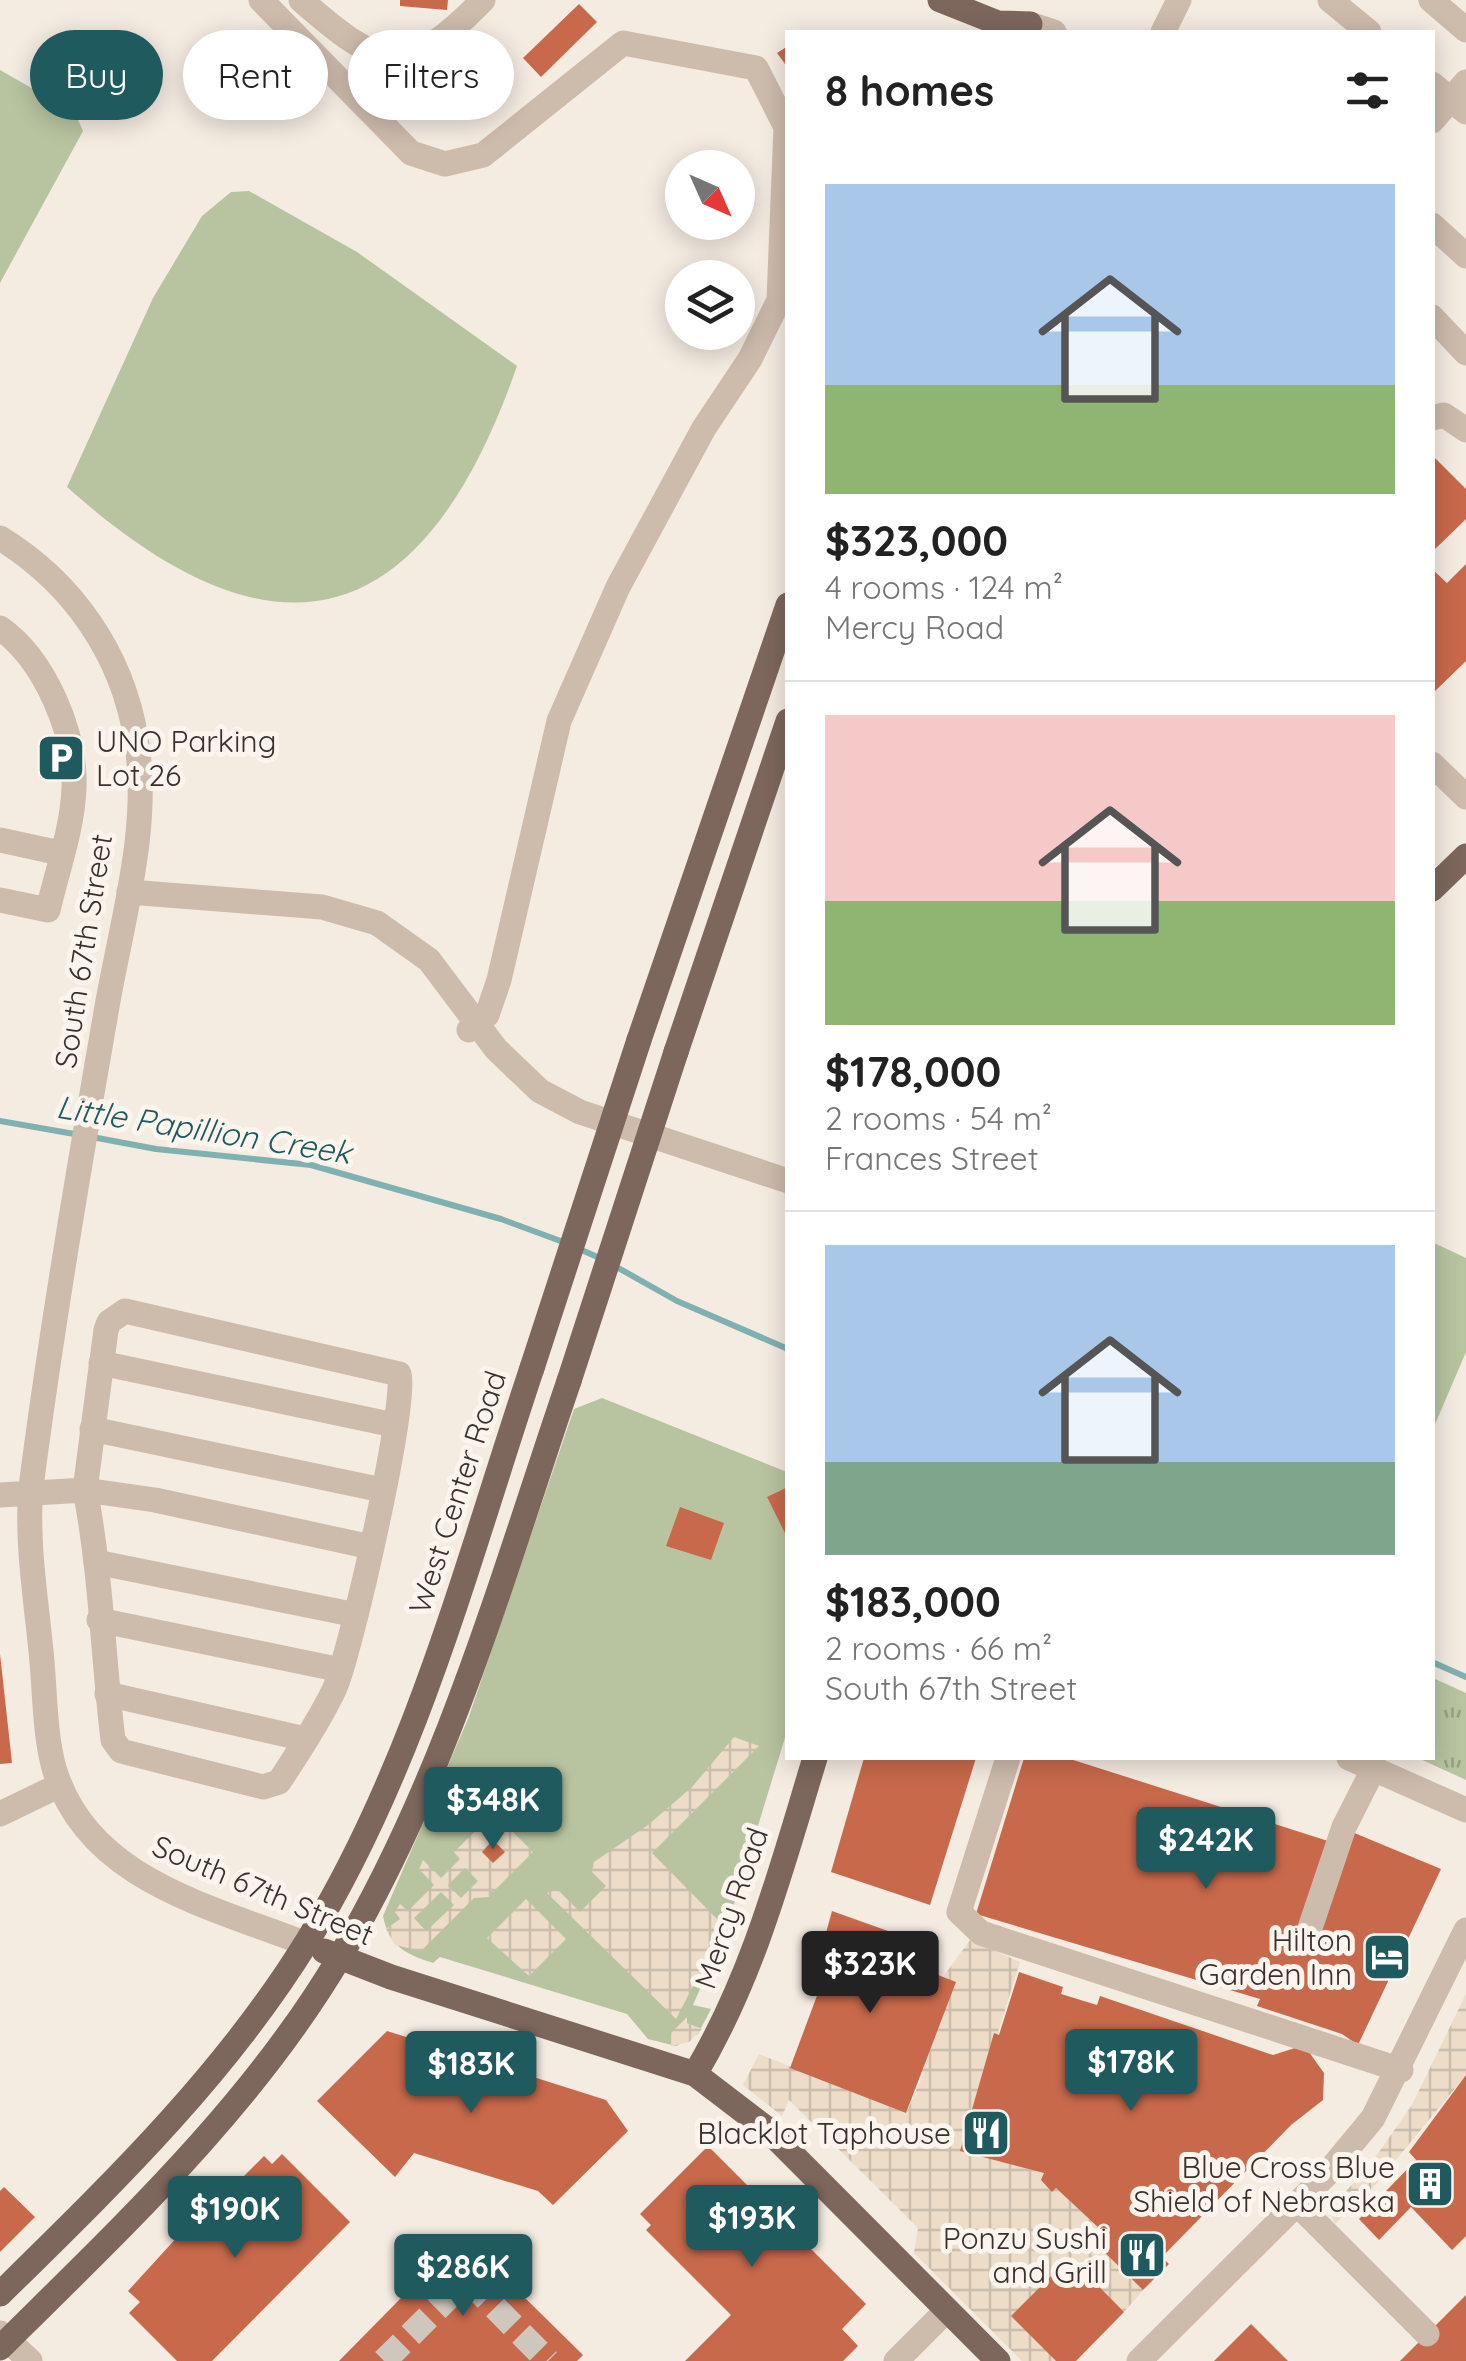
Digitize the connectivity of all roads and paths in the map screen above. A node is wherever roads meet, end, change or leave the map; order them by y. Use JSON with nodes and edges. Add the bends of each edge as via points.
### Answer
{"nodes":[{"id":1,"x":261,"y":0,"type":"edge"},
{"id":2,"x":301,"y":0,"type":"edge"},
{"id":3,"x":483,"y":0,"type":"edge"},
{"id":4,"x":940,"y":0,"type":"edge"},
{"id":5,"x":1015,"y":0,"type":"edge"},
{"id":6,"x":1178,"y":0,"type":"edge"},
{"id":7,"x":1330,"y":0,"type":"edge"},
{"id":8,"x":1431,"y":0,"type":"edge"},
{"id":9,"x":993,"y":18,"type":"edge"},
{"id":10,"x":1038,"y":22,"type":"edge"},
{"id":11,"x":1165,"y":30,"type":"edge"},
{"id":12,"x":1367,"y":30,"type":"edge"},
{"id":13,"x":1466,"y":30,"type":"edge"},
{"id":14,"x":1454,"y":94,"type":"edge"},
{"id":15,"x":1435,"y":116,"type":"edge"},
{"id":16,"x":785,"y":125,"type":"edge"},
{"id":17,"x":785,"y":152,"type":"edge"},
{"id":18,"x":1435,"y":228,"type":"edge"},
{"id":19,"x":1466,"y":256,"type":"edge"},
{"id":20,"x":1435,"y":320,"type":"edge"},
{"id":21,"x":1466,"y":352,"type":"edge"},
{"id":22,"x":1435,"y":417,"type":"edge"},
{"id":23,"x":1465,"y":427,"type":"edge"},
{"id":24,"x":0,"y":538,"type":"edge"},
{"id":25,"x":785,"y":614,"type":"edge"},
{"id":26,"x":0,"y":628,"type":"edge"},
{"id":27,"x":785,"y":730,"type":"edge"},
{"id":28,"x":1435,"y":767,"type":"edge"},
{"id":29,"x":1466,"y":797,"type":"edge"},
{"id":30,"x":0,"y":840,"type":"edge"},
{"id":31,"x":60,"y":853,"type":"junction"},
{"id":32,"x":1466,"y":856,"type":"edge"},
{"id":33,"x":1435,"y":886,"type":"edge"},
{"id":34,"x":129,"y":892,"type":"junction"},
{"id":35,"x":0,"y":900,"type":"edge"},
{"id":36,"x":473,"y":1027,"type":"junction"},
{"id":37,"x":785,"y":1180,"type":"edge"},
{"id":38,"x":101,"y":1364,"type":"junction"},
{"id":39,"x":394,"y":1425,"type":"junction"},
{"id":40,"x":92,"y":1429,"type":"junction"},
{"id":41,"x":85,"y":1490,"type":"junction"},
{"id":42,"x":382,"y":1490,"type":"junction"},
{"id":43,"x":0,"y":1494,"type":"edge"},
{"id":44,"x":30,"y":1495,"type":"junction"},
{"id":45,"x":371,"y":1547,"type":"junction"},
{"id":46,"x":96,"y":1562,"type":"junction"},
{"id":47,"x":356,"y":1615,"type":"junction"},
{"id":48,"x":99,"y":1620,"type":"junction"},
{"id":49,"x":341,"y":1670,"type":"junction"},
{"id":50,"x":108,"y":1694,"type":"junction"},
{"id":51,"x":305,"y":1739,"type":"junction"},
{"id":52,"x":815,"y":1760,"type":"edge"},
{"id":53,"x":1007,"y":1760,"type":"edge"},
{"id":54,"x":1354,"y":1760,"type":"edge"},
{"id":55,"x":1374,"y":1768,"type":"junction"},
{"id":56,"x":60,"y":1784,"type":"junction"},
{"id":57,"x":1466,"y":1810,"type":"edge"},
{"id":58,"x":0,"y":1814,"type":"edge"},
{"id":59,"x":1466,"y":1930,"type":"edge"},
{"id":60,"x":1308,"y":1934,"type":"dead end"},
{"id":61,"x":306,"y":1944,"type":"junction"},
{"id":62,"x":340,"y":1958,"type":"junction"},
{"id":63,"x":1400,"y":2070,"type":"junction"},
{"id":64,"x":696,"y":2074,"type":"junction"},
{"id":65,"x":1297,"y":2204,"type":"junction"},
{"id":66,"x":0,"y":2294,"type":"edge"},
{"id":67,"x":947,"y":2310,"type":"junction"},
{"id":68,"x":1428,"y":2334,"type":"dead end"},
{"id":69,"x":3,"y":2340,"type":"edge"},
{"id":70,"x":30,"y":2361,"type":"edge"},
{"id":71,"x":896,"y":2361,"type":"edge"},
{"id":72,"x":998,"y":2361,"type":"edge"},
{"id":73,"x":1140,"y":2361,"type":"edge"}],
"edges":[{"from":1,"to":16,"type":"street","via":[[411,153],[445,164],[483,156],[622,43],[756,68]]},
{"from":2,"to":3,"type":"street","via":[[346,39],[393,56],[442,43]]},
{"from":4,"to":9,"type":"main road"},
{"from":5,"to":10,"type":"main road"},
{"from":6,"to":11,"type":"street"},
{"from":7,"to":12,"type":"street"},
{"from":8,"to":13,"type":"street"},
{"from":9,"to":10,"type":"main road"},
{"from":14,"to":15,"type":"street"},
{"from":17,"to":36,"type":"street","via":[[779,300],[618,587],[559,722],[499,980],[487,1015]]},
{"from":18,"to":19,"type":"street"},
{"from":20,"to":21,"type":"street"},
{"from":22,"to":23,"type":"street"},
{"from":24,"to":34,"type":"street","name":"South 67th Street","via":[[71,597],[120,678],[138,762]]},
{"from":25,"to":61,"type":"main road","name":"West Center Road","bridge":true,"via":[[408,1735]]},
{"from":26,"to":31,"type":"street","via":[[34,658],[65,730],[74,786]]},
{"from":27,"to":62,"type":"main road","bridge":true,"via":[[441,1758]]},
{"from":28,"to":29,"type":"street"},
{"from":30,"to":31,"type":"street"},
{"from":31,"to":35,"type":"street","via":[[48,910]]},
{"from":32,"to":33,"type":"main road"},
{"from":34,"to":36,"type":"street","via":[[322,907],[363,917],[420,951]]},
{"from":34,"to":44,"type":"street","name":"South 67th Street"},
{"from":36,"to":37,"type":"street","via":[[522,1077],[564,1105]]},
{"from":38,"to":39,"type":"street"},
{"from":38,"to":39,"type":"street","via":[[109,1322],[125,1311],[152,1316],[388,1369],[401,1381]]},
{"from":38,"to":40,"type":"street"},
{"from":39,"to":42,"type":"street"},
{"from":40,"to":41,"type":"street"},
{"from":40,"to":42,"type":"street"},
{"from":41,"to":44,"type":"street"},
{"from":41,"to":45,"type":"street"},
{"from":41,"to":46,"type":"street"},
{"from":42,"to":45,"type":"street"},
{"from":43,"to":44,"type":"street"},
{"from":44,"to":56,"type":"street","name":"South 67th Street","via":[[50,1745]]},
{"from":45,"to":47,"type":"street"},
{"from":46,"to":47,"type":"street"},
{"from":46,"to":48,"type":"street"},
{"from":47,"to":49,"type":"street"},
{"from":48,"to":49,"type":"street"},
{"from":48,"to":50,"type":"street"},
{"from":49,"to":51,"type":"street"},
{"from":50,"to":51,"type":"street"},
{"from":50,"to":51,"type":"street","via":[[113,1740],[121,1751],[263,1787],[279,1782]]},
{"from":52,"to":64,"type":"main road","name":"Mercy Road","via":[[756,1952]]},
{"from":53,"to":63,"type":"street","via":[[959,1912],[964,1921],[981,1934]]},
{"from":54,"to":55,"type":"street"},
{"from":55,"to":57,"type":"street"},
{"from":55,"to":60,"type":"street","via":[[1344,1828]]},
{"from":56,"to":58,"type":"street"},
{"from":56,"to":61,"type":"street","name":"South 67th Street","via":[[89,1833],[125,1867]]},
{"from":59,"to":63,"type":"street"},
{"from":61,"to":62,"type":"main road","name":"South 67th Street"},
{"from":61,"to":66,"type":"main road","name":"West Center Road","via":[[178,2114]]},
{"from":62,"to":64,"type":"main road","name":"South 67th Street"},
{"from":62,"to":69,"type":"main road","via":[[216,2127]]},
{"from":63,"to":65,"type":"street","via":[[1373,2118]]},
{"from":64,"to":67,"type":"main road","name":"South 67th Street","via":[[768,2129]]},
{"from":65,"to":68,"type":"street"},
{"from":65,"to":73,"type":"street"},
{"from":67,"to":71,"type":"street"},
{"from":67,"to":72,"type":"main road","name":"South 67th Street"},
{"from":69,"to":70,"type":"street"}]}
